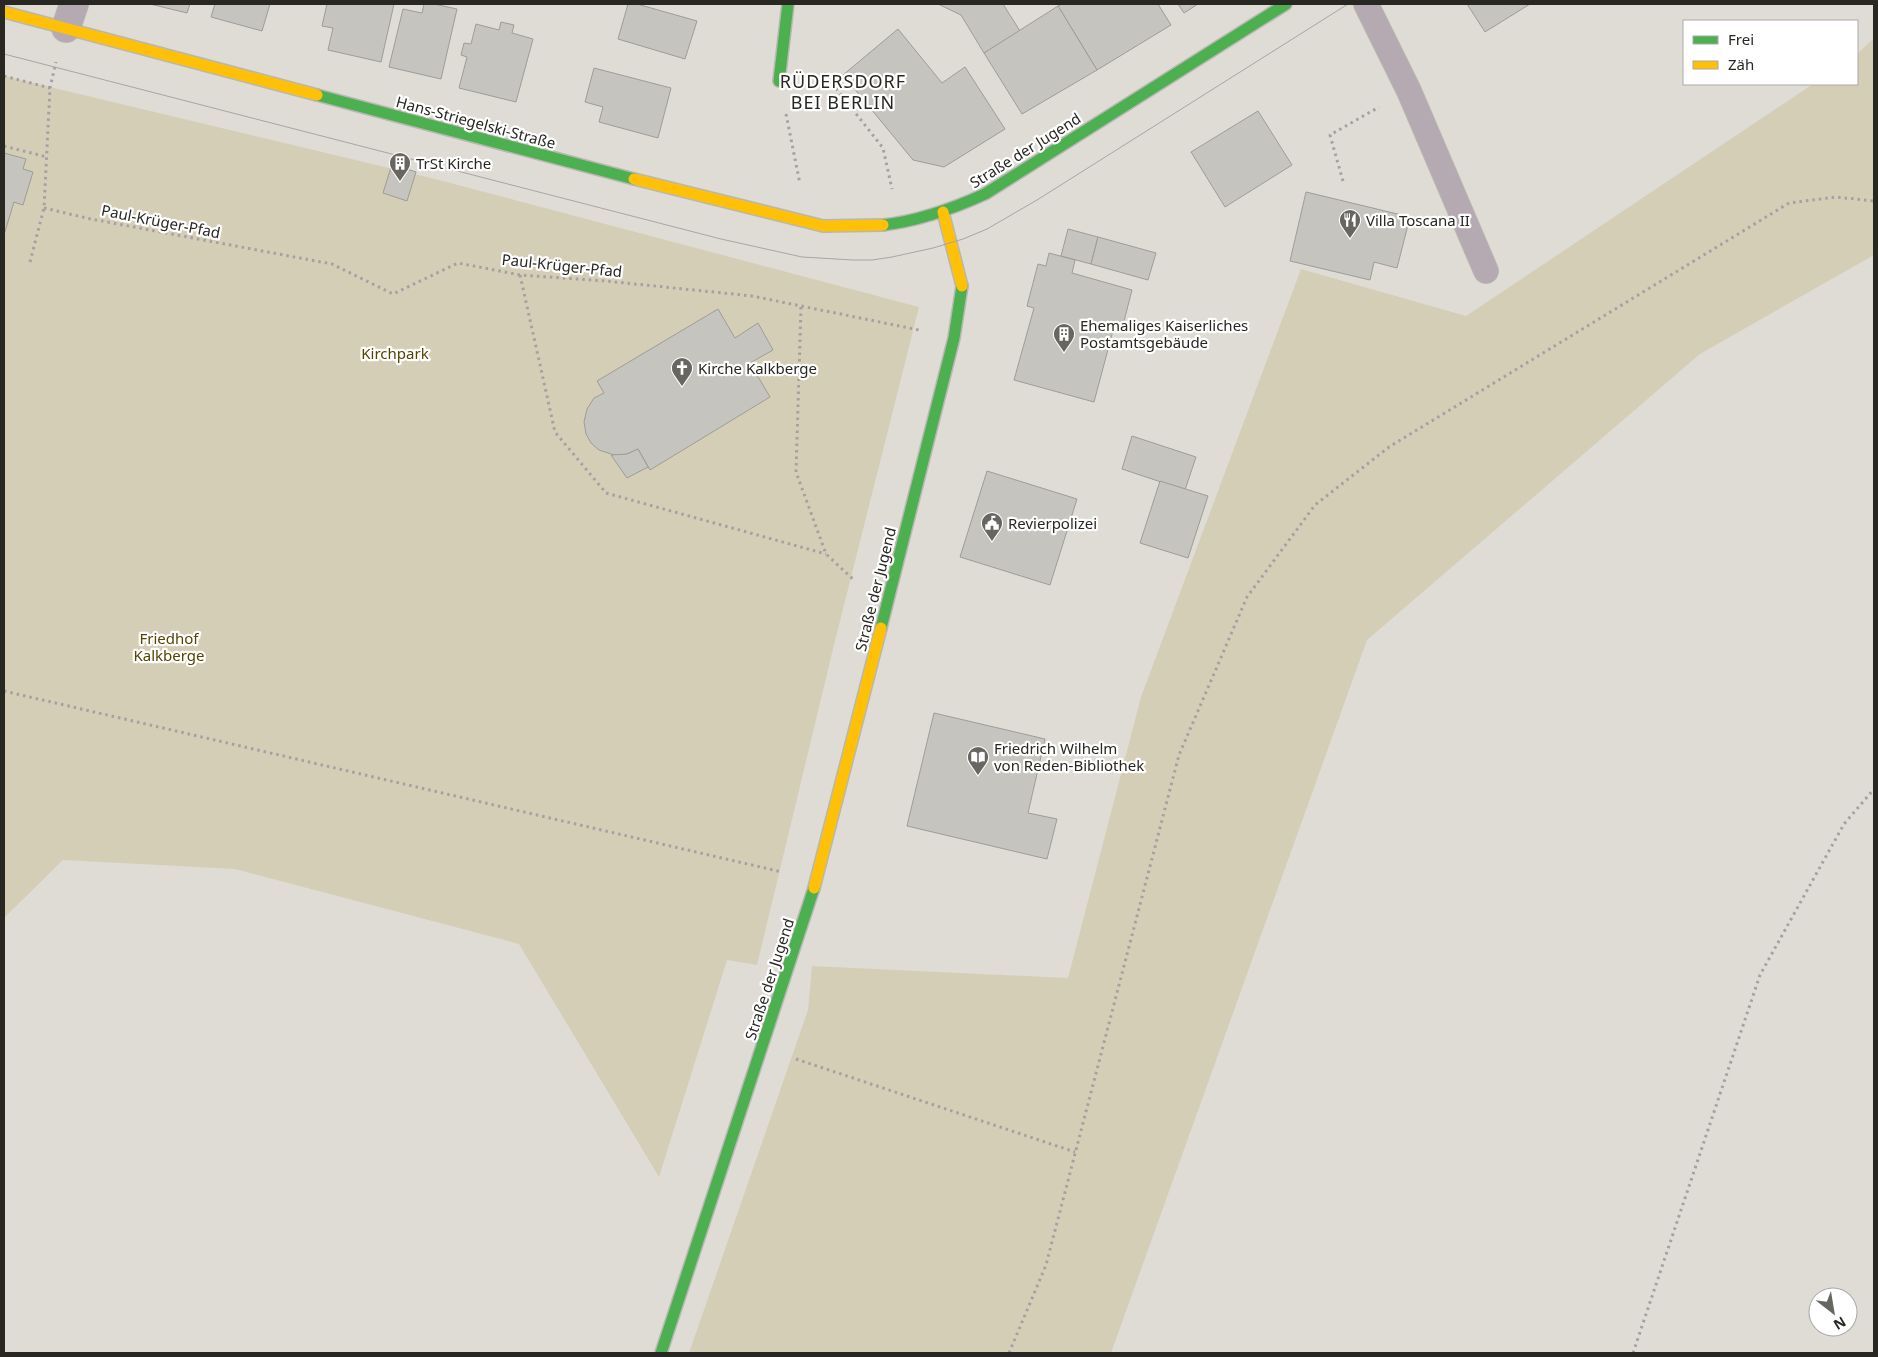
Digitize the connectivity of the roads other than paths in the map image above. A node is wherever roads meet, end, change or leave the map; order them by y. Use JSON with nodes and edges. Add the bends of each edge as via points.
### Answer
{"nodes":[{"id":1,"x":788,"y":4,"type":"edge"},
{"id":2,"x":1286,"y":4,"type":"edge"},
{"id":3,"x":1366,"y":4,"type":"edge"},
{"id":4,"x":4,"y":12,"type":"edge"},
{"id":5,"x":70,"y":16,"type":"edge"},
{"id":6,"x":779,"y":82,"type":"road end"},
{"id":7,"x":943,"y":212,"type":"junction"},
{"id":8,"x":1486,"y":271,"type":"dead end"},
{"id":9,"x":661,"y":1353,"type":"edge"}],
"edges":[{"from":1,"to":6,"type":"street"},
{"from":2,"to":7,"type":"street","name":"Straße der Jugend","via":[[1008,181]]},
{"from":3,"to":8,"type":"lane","via":[[1409,91]]},
{"from":4,"to":5,"type":"street","name":"Hans-Striegelski-Straße"},
{"from":5,"to":7,"type":"street","name":"Hans-Striegelski-Straße","via":[[648,183],[823,226],[881,226]]},
{"from":7,"to":9,"type":"street","name":"Straße der Jugend","via":[[962,286],[954,338],[817,880]]}]}
